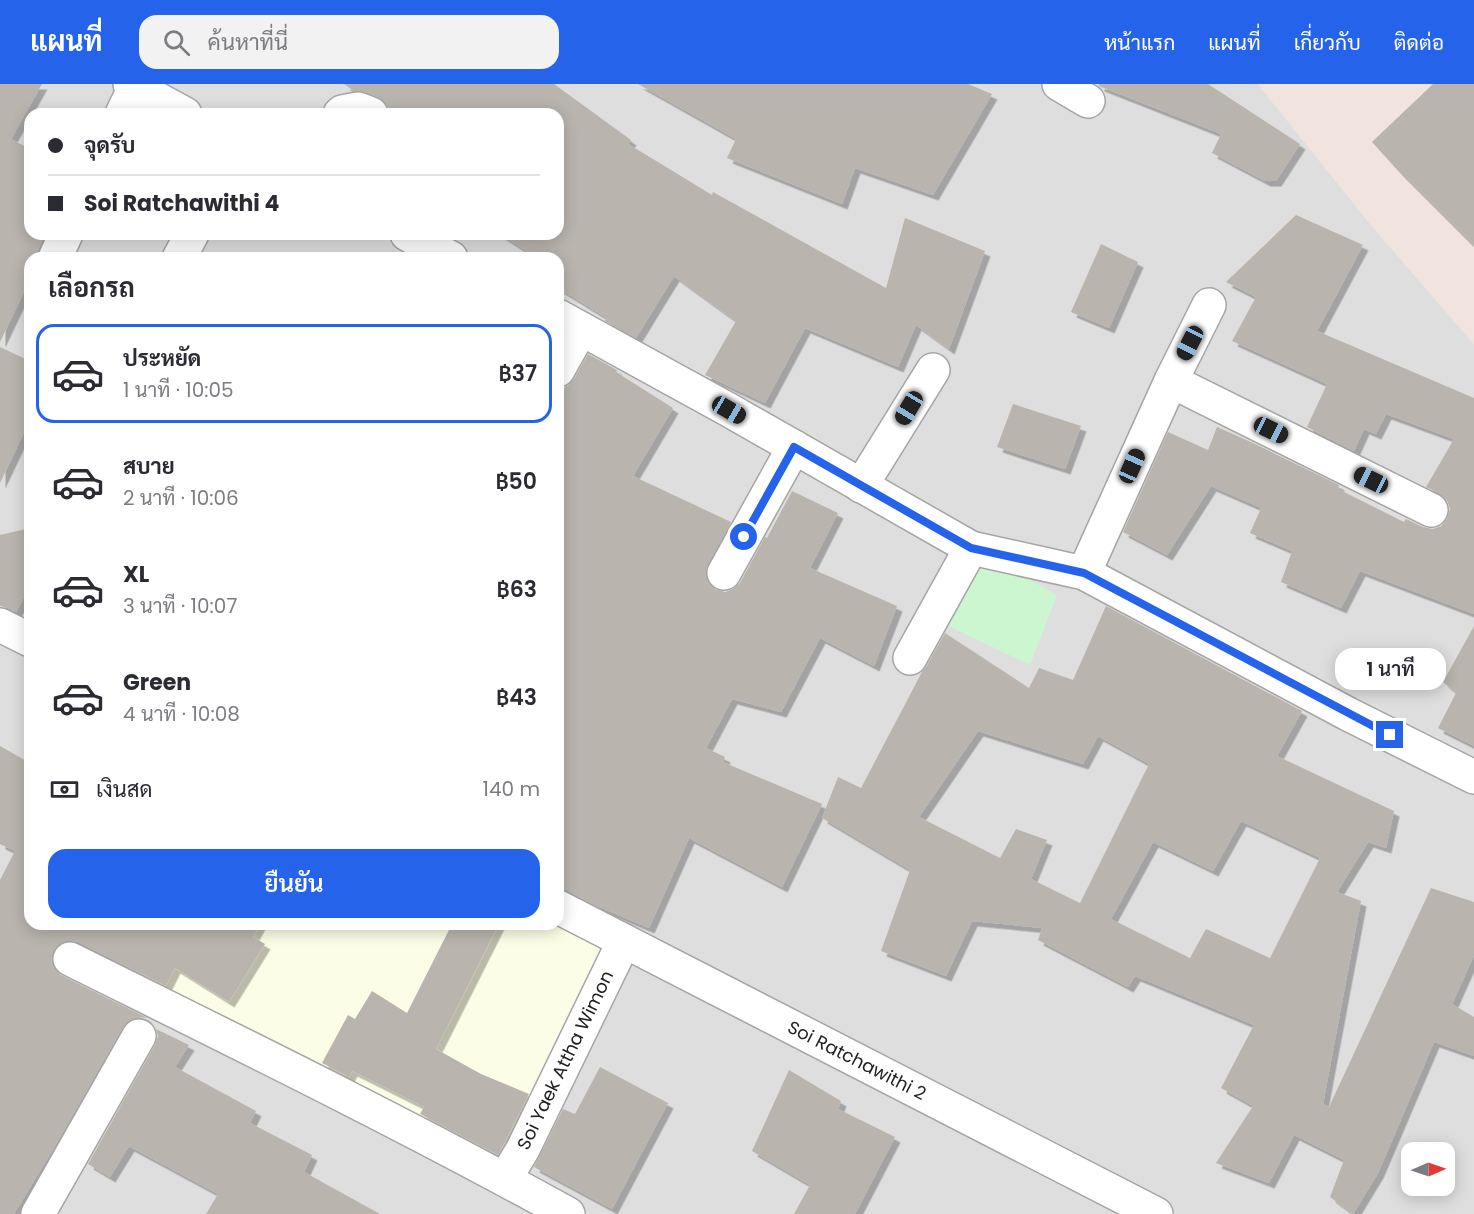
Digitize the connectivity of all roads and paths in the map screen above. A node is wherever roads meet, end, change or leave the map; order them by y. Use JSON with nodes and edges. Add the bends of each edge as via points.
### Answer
{"nodes":[{"id":1,"x":1059,"y":84,"type":"edge"},
{"id":2,"x":129,"y":95,"type":"edge"},
{"id":3,"x":1088,"y":100,"type":"dead end"},
{"id":4,"x":167,"y":108,"type":"edge"},
{"id":5,"x":418,"y":240,"type":"edge"},
{"id":6,"x":440,"y":252,"type":"edge"},
{"id":7,"x":1209,"y":306,"type":"dead end"},
{"id":8,"x":569,"y":322,"type":"edge"},
{"id":9,"x":564,"y":344,"type":"edge"},
{"id":10,"x":933,"y":370,"type":"dead end"},
{"id":11,"x":1171,"y":381,"type":"junction"},
{"id":12,"x":794,"y":447,"type":"junction"},
{"id":13,"x":861,"y":486,"type":"junction"},
{"id":14,"x":1431,"y":510,"type":"dead end"},
{"id":15,"x":971,"y":548,"type":"junction"},
{"id":16,"x":724,"y":573,"type":"dead end"},
{"id":17,"x":1084,"y":573,"type":"junction"},
{"id":18,"x":0,"y":625,"type":"edge"},
{"id":19,"x":24,"y":637,"type":"edge"},
{"id":20,"x":910,"y":658,"type":"dead end"},
{"id":21,"x":1474,"y":777,"type":"edge"},
{"id":22,"x":564,"y":910,"type":"edge"},
{"id":23,"x":624,"y":941,"type":"junction"},
{"id":24,"x":70,"y":959,"type":"dead end"},
{"id":25,"x":139,"y":1036,"type":"dead end"},
{"id":26,"x":505,"y":1179,"type":"junction"},
{"id":27,"x":38,"y":1214,"type":"edge"},
{"id":28,"x":568,"y":1214,"type":"edge"},
{"id":29,"x":1156,"y":1214,"type":"edge"}],
"edges":[{"from":1,"to":3,"type":"street"},
{"from":2,"to":4,"type":"street"},
{"from":5,"to":6,"type":"street"},
{"from":7,"to":11,"type":"street"},
{"from":8,"to":9,"type":"street"},
{"from":8,"to":12,"type":"street"},
{"from":10,"to":13,"type":"street"},
{"from":11,"to":14,"type":"street"},
{"from":11,"to":17,"type":"street"},
{"from":12,"to":13,"type":"street"},
{"from":12,"to":16,"type":"street"},
{"from":13,"to":15,"type":"street"},
{"from":15,"to":17,"type":"street"},
{"from":15,"to":20,"type":"street"},
{"from":17,"to":21,"type":"street"},
{"from":18,"to":19,"type":"street"},
{"from":22,"to":23,"type":"street","name":"Soi Ratchawithi 2"},
{"from":23,"to":26,"type":"street","name":"Soi Yaek Attha Wimon"},
{"from":23,"to":29,"type":"street","name":"Soi Ratchawithi 2"},
{"from":24,"to":26,"type":"street","via":[[340,1092]]},
{"from":25,"to":27,"type":"street"},
{"from":26,"to":28,"type":"street"}]}
